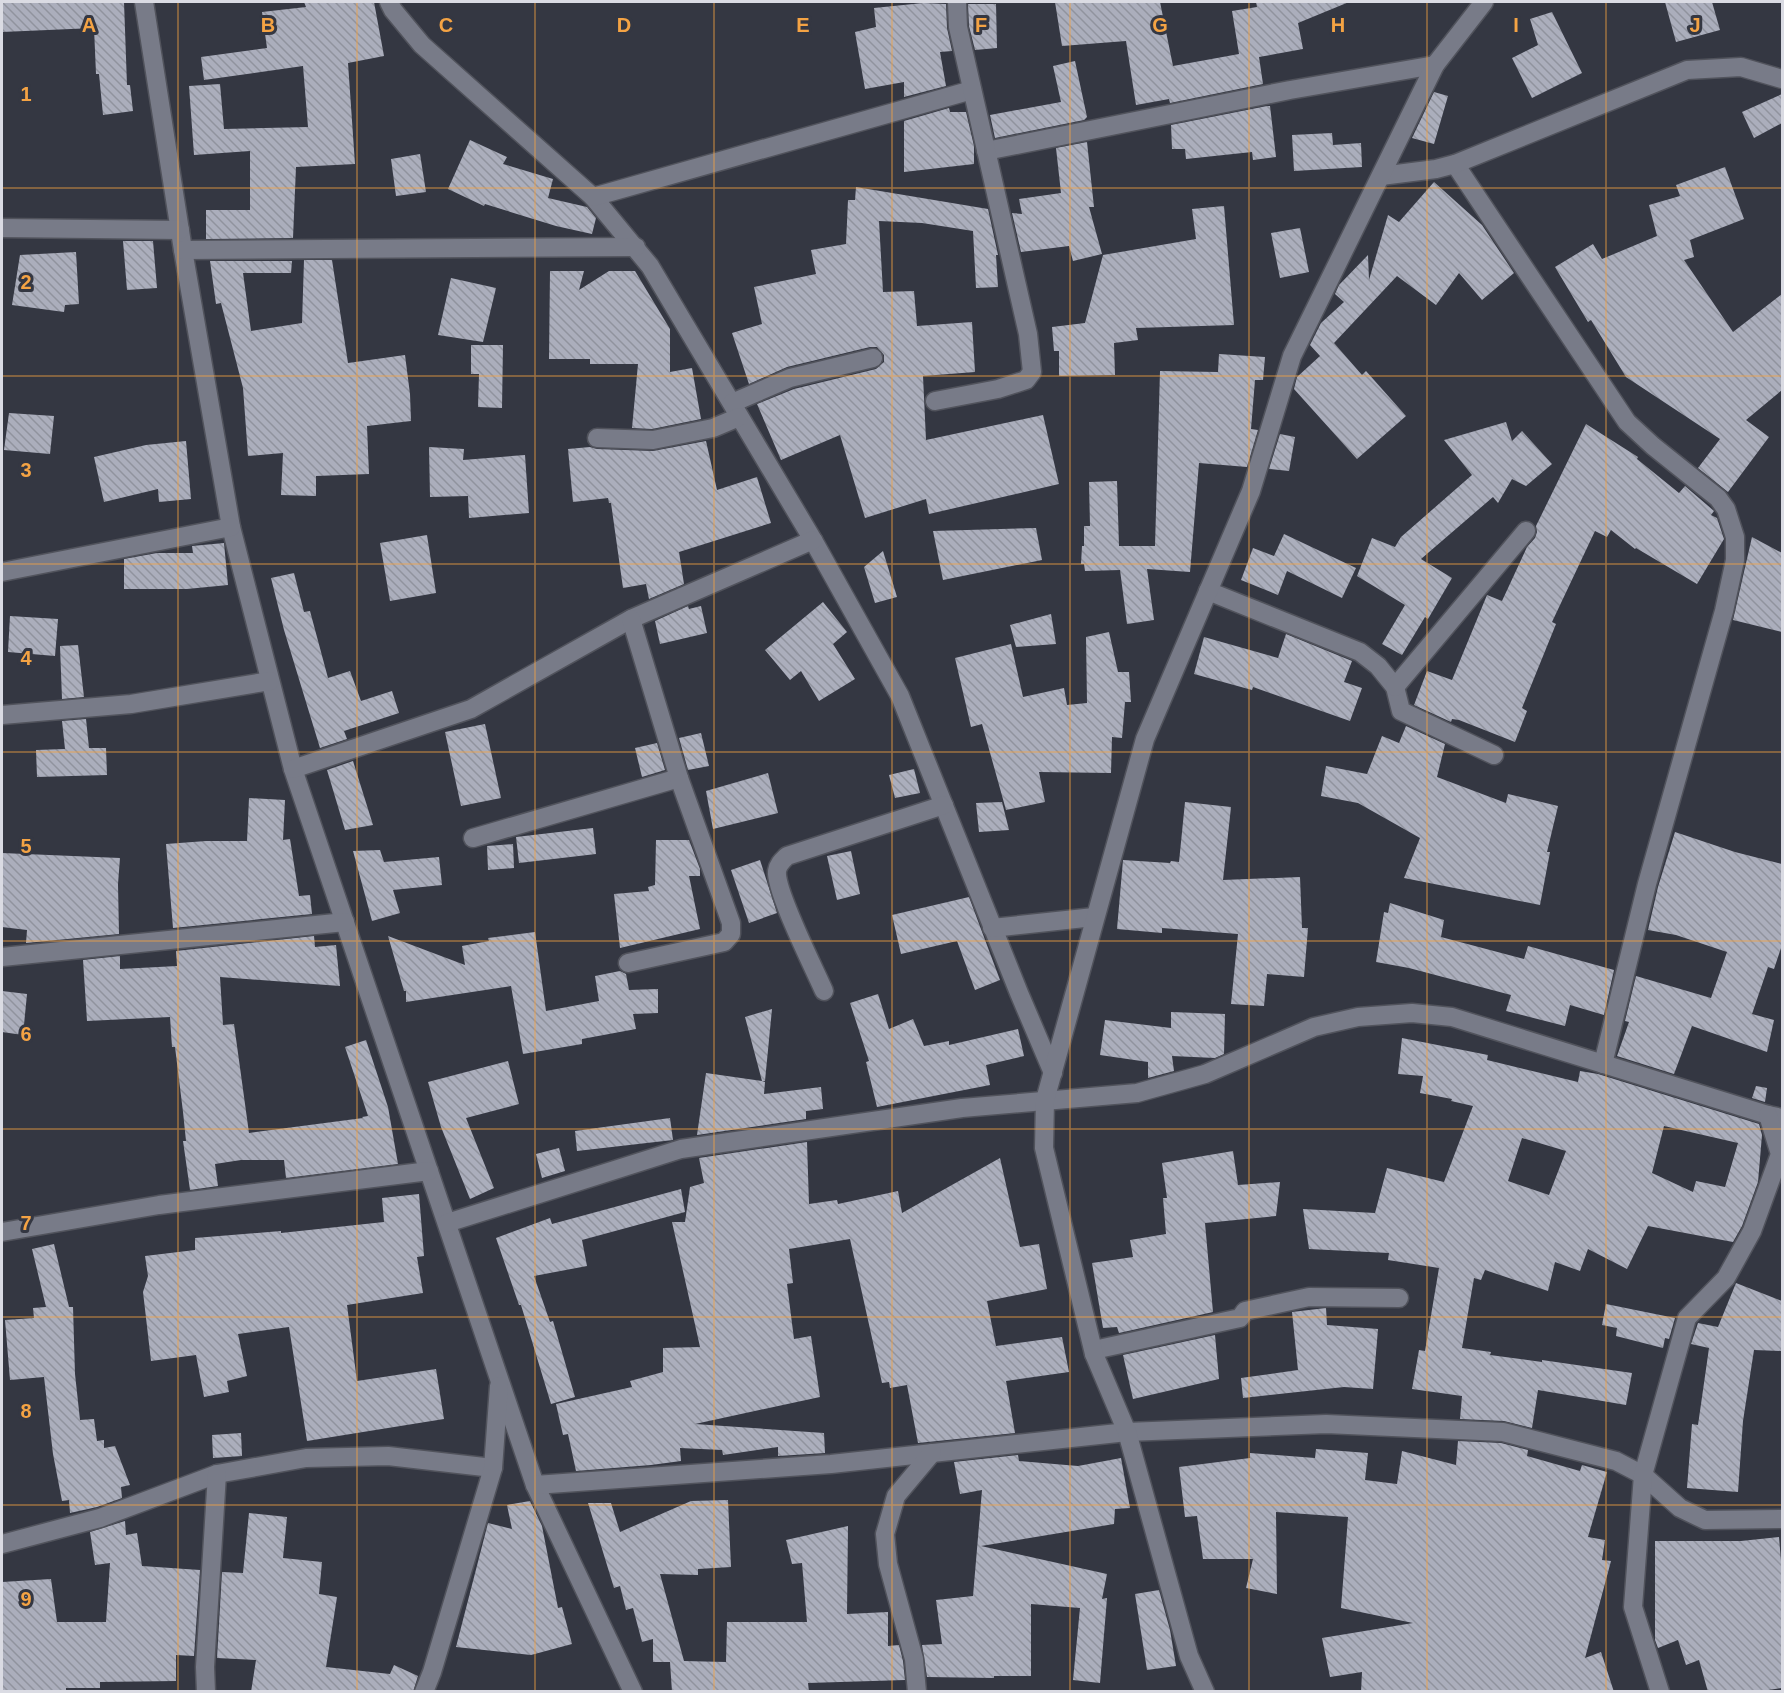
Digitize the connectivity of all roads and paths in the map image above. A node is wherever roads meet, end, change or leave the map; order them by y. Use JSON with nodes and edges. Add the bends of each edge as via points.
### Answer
{"nodes":[{"id":1,"x":144,"y":2,"type":"edge"},
{"id":2,"x":389,"y":2,"type":"edge"},
{"id":3,"x":957,"y":2,"type":"edge"},
{"id":4,"x":1484,"y":2,"type":"edge"},
{"id":5,"x":1435,"y":65,"type":"junction"},
{"id":6,"x":1782,"y":79,"type":"edge"},
{"id":7,"x":972,"y":90,"type":"junction"},
{"id":8,"x":986,"y":151,"type":"junction"},
{"id":9,"x":1455,"y":164,"type":"junction"},
{"id":10,"x":1381,"y":176,"type":"junction"},
{"id":11,"x":593,"y":197,"type":"junction"},
{"id":12,"x":2,"y":228,"type":"edge"},
{"id":13,"x":180,"y":230,"type":"junction"},
{"id":14,"x":636,"y":247,"type":"junction"},
{"id":15,"x":183,"y":249,"type":"junction"},
{"id":16,"x":873,"y":358,"type":"dead end"},
{"id":17,"x":935,"y":401,"type":"dead end"},
{"id":18,"x":736,"y":410,"type":"junction"},
{"id":19,"x":597,"y":438,"type":"dead end"},
{"id":20,"x":231,"y":527,"type":"junction"},
{"id":21,"x":1526,"y":531,"type":"dead end"},
{"id":22,"x":813,"y":540,"type":"junction"},
{"id":23,"x":2,"y":572,"type":"edge"},
{"id":24,"x":1208,"y":591,"type":"junction"},
{"id":25,"x":631,"y":619,"type":"junction"},
{"id":26,"x":270,"y":681,"type":"junction"},
{"id":27,"x":1395,"y":687,"type":"junction"},
{"id":28,"x":2,"y":715,"type":"edge"},
{"id":29,"x":1494,"y":755,"type":"dead end"},
{"id":30,"x":293,"y":769,"type":"junction"},
{"id":31,"x":679,"y":778,"type":"junction"},
{"id":32,"x":944,"y":805,"type":"junction"},
{"id":33,"x":473,"y":838,"type":"dead end"},
{"id":34,"x":1094,"y":916,"type":"junction"},
{"id":35,"x":345,"y":922,"type":"junction"},
{"id":36,"x":992,"y":928,"type":"junction"},
{"id":37,"x":2,"y":957,"type":"edge"},
{"id":38,"x":628,"y":963,"type":"dead end"},
{"id":39,"x":824,"y":990,"type":"dead end"},
{"id":40,"x":1603,"y":1064,"type":"junction"},
{"id":41,"x":1053,"y":1073,"type":"junction"},
{"id":42,"x":1044,"y":1100,"type":"junction"},
{"id":43,"x":1775,"y":1116,"type":"edge"},
{"id":44,"x":429,"y":1171,"type":"junction"},
{"id":45,"x":447,"y":1223,"type":"junction"},
{"id":46,"x":2,"y":1232,"type":"edge"},
{"id":47,"x":1400,"y":1298,"type":"dead end"},
{"id":48,"x":1094,"y":1354,"type":"junction"},
{"id":49,"x":499,"y":1379,"type":"junction"},
{"id":50,"x":1127,"y":1432,"type":"junction"},
{"id":51,"x":932,"y":1453,"type":"junction"},
{"id":52,"x":493,"y":1468,"type":"junction"},
{"id":53,"x":217,"y":1474,"type":"junction"},
{"id":54,"x":1643,"y":1475,"type":"junction"},
{"id":55,"x":535,"y":1485,"type":"junction"},
{"id":56,"x":1782,"y":1519,"type":"edge"},
{"id":57,"x":2,"y":1544,"type":"edge"},
{"id":58,"x":206,"y":1692,"type":"edge"},
{"id":59,"x":424,"y":1692,"type":"edge"},
{"id":60,"x":633,"y":1692,"type":"edge"},
{"id":61,"x":917,"y":1692,"type":"edge"},
{"id":62,"x":1205,"y":1692,"type":"edge"},
{"id":63,"x":1660,"y":1692,"type":"edge"}],
"edges":[{"from":1,"to":13,"type":"street"},
{"from":2,"to":11,"type":"street","via":[[422,45]]},
{"from":3,"to":7,"type":"street","via":[[958,27]]},
{"from":4,"to":5,"type":"street"},
{"from":5,"to":8,"type":"street"},
{"from":5,"to":10,"type":"street"},
{"from":6,"to":9,"type":"street","via":[[1741,67],[1687,70]]},
{"from":7,"to":8,"type":"street"},
{"from":7,"to":11,"type":"street"},
{"from":8,"to":17,"type":"street","via":[[1028,334],[1032,372],[1026,380],[998,389]]},
{"from":9,"to":10,"type":"street"},
{"from":9,"to":40,"type":"street","via":[[1627,422],[1718,498],[1735,537],[1735,560],[1724,611],[1649,874]]},
{"from":10,"to":24,"type":"street","via":[[1292,356],[1251,491]]},
{"from":11,"to":14,"type":"street"},
{"from":12,"to":13,"type":"street"},
{"from":13,"to":15,"type":"street"},
{"from":14,"to":15,"type":"street"},
{"from":14,"to":18,"type":"street"},
{"from":15,"to":20,"type":"street"},
{"from":16,"to":18,"type":"street","via":[[790,378]]},
{"from":18,"to":19,"type":"street","via":[[713,428],[653,440]]},
{"from":18,"to":22,"type":"street"},
{"from":20,"to":23,"type":"street"},
{"from":20,"to":26,"type":"street"},
{"from":21,"to":27,"type":"street"},
{"from":22,"to":25,"type":"street"},
{"from":22,"to":32,"type":"street","via":[[900,696]]},
{"from":24,"to":27,"type":"street","via":[[1360,652]]},
{"from":24,"to":34,"type":"street","via":[[1145,739]]},
{"from":25,"to":30,"type":"street","via":[[471,709]]},
{"from":25,"to":31,"type":"street"},
{"from":26,"to":28,"type":"street","via":[[131,704]]},
{"from":26,"to":30,"type":"street"},
{"from":27,"to":29,"type":"street","via":[[1401,711]]},
{"from":30,"to":35,"type":"street"},
{"from":31,"to":33,"type":"street"},
{"from":31,"to":38,"type":"street","via":[[731,923],[730,934],[724,942]]},
{"from":32,"to":36,"type":"street"},
{"from":32,"to":39,"type":"street","via":[[788,856],[778,865],[781,893]]},
{"from":34,"to":36,"type":"street"},
{"from":34,"to":41,"type":"street"},
{"from":35,"to":37,"type":"street"},
{"from":35,"to":44,"type":"street"},
{"from":36,"to":41,"type":"street"},
{"from":40,"to":42,"type":"street","via":[[1452,1017],[1412,1013],[1358,1017],[1314,1027],[1205,1074],[1137,1093]]},
{"from":40,"to":43,"type":"street"},
{"from":41,"to":42,"type":"street"},
{"from":42,"to":45,"type":"street","via":[[962,1107],[681,1149]]},
{"from":42,"to":48,"type":"street","via":[[1044,1148]]},
{"from":43,"to":54,"type":"street","via":[[1780,1154],[1752,1231],[1726,1278],[1687,1318]]},
{"from":44,"to":45,"type":"street"},
{"from":44,"to":46,"type":"street","via":[[159,1205]]},
{"from":45,"to":49,"type":"street"},
{"from":47,"to":48,"type":"street","via":[[1309,1298],[1245,1311],[1240,1318],[1094,1350]]},
{"from":48,"to":50,"type":"street"},
{"from":49,"to":52,"type":"street"},
{"from":49,"to":55,"type":"street"},
{"from":50,"to":51,"type":"street"},
{"from":50,"to":54,"type":"street","via":[[1326,1424],[1503,1432],[1616,1461]]},
{"from":50,"to":62,"type":"street","via":[[1189,1656]]},
{"from":51,"to":55,"type":"street"},
{"from":51,"to":61,"type":"street","via":[[896,1496],[885,1534],[888,1564],[914,1659]]},
{"from":52,"to":53,"type":"street","via":[[388,1456],[306,1458]]},
{"from":52,"to":59,"type":"street"},
{"from":53,"to":57,"type":"street","via":[[100,1518]]},
{"from":53,"to":58,"type":"street"},
{"from":54,"to":56,"type":"street","via":[[1680,1508],[1705,1520]]},
{"from":54,"to":63,"type":"street","via":[[1634,1607]]},
{"from":55,"to":60,"type":"street"}]}
